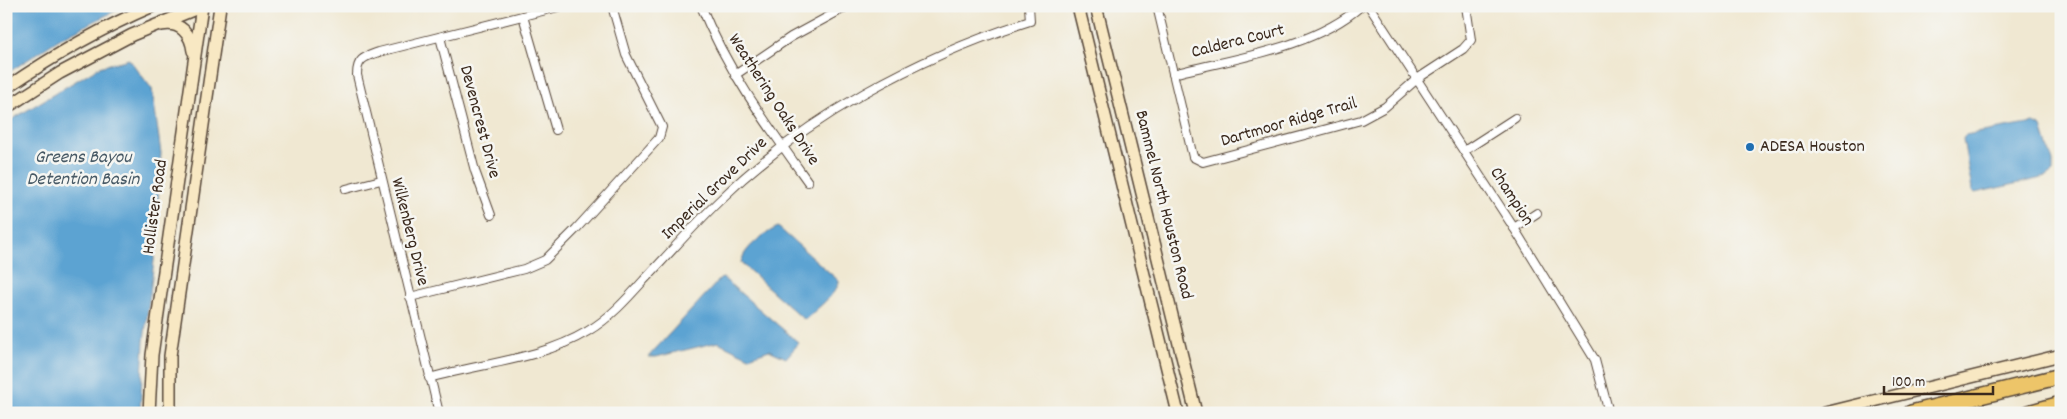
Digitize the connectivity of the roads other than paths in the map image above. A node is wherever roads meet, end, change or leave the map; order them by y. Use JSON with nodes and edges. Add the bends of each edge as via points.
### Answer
{"nodes":[{"id":1,"x":153,"y":6,"type":"edge"},
{"id":2,"x":202,"y":6,"type":"edge"},
{"id":3,"x":220,"y":6,"type":"edge"},
{"id":4,"x":562,"y":6,"type":"edge"},
{"id":5,"x":612,"y":6,"type":"edge"},
{"id":6,"x":701,"y":6,"type":"edge"},
{"id":7,"x":848,"y":6,"type":"edge"},
{"id":8,"x":1030,"y":6,"type":"edge"},
{"id":9,"x":1078,"y":6,"type":"edge"},
{"id":10,"x":1096,"y":6,"type":"edge"},
{"id":11,"x":1157,"y":6,"type":"edge"},
{"id":12,"x":1361,"y":6,"type":"edge"},
{"id":13,"x":1368,"y":6,"type":"edge"},
{"id":14,"x":1466,"y":6,"type":"edge"},
{"id":15,"x":523,"y":16,"type":"junction"},
{"id":16,"x":153,"y":26,"type":"junction"},
{"id":17,"x":440,"y":37,"type":"junction"},
{"id":18,"x":195,"y":59,"type":"junction"},
{"id":19,"x":1173,"y":74,"type":"junction"},
{"id":20,"x":735,"y":75,"type":"junction"},
{"id":21,"x":1417,"y":79,"type":"junction"},
{"id":22,"x":6,"y":88,"type":"edge"},
{"id":23,"x":6,"y":108,"type":"edge"},
{"id":24,"x":1514,"y":118,"type":"dead end"},
{"id":25,"x":556,"y":130,"type":"dead end"},
{"id":26,"x":782,"y":145,"type":"junction"},
{"id":27,"x":1464,"y":151,"type":"junction"},
{"id":28,"x":1137,"y":174,"type":"junction"},
{"id":29,"x":1120,"y":177,"type":"junction"},
{"id":30,"x":381,"y":180,"type":"junction"},
{"id":31,"x":808,"y":182,"type":"dead end"},
{"id":32,"x":346,"y":189,"type":"dead end"},
{"id":33,"x":174,"y":207,"type":"junction"},
{"id":34,"x":190,"y":210,"type":"junction"},
{"id":35,"x":1537,"y":212,"type":"dead end"},
{"id":36,"x":491,"y":215,"type":"dead end"},
{"id":37,"x":1514,"y":228,"type":"junction"},
{"id":38,"x":410,"y":297,"type":"junction"},
{"id":39,"x":1172,"y":313,"type":"junction"},
{"id":40,"x":1155,"y":317,"type":"junction"},
{"id":41,"x":152,"y":355,"type":"junction"},
{"id":42,"x":2061,"y":355,"type":"edge"},
{"id":43,"x":170,"y":356,"type":"junction"},
{"id":44,"x":2061,"y":376,"type":"edge"},
{"id":45,"x":429,"y":378,"type":"junction"},
{"id":46,"x":2061,"y":404,"type":"edge"},
{"id":47,"x":149,"y":413,"type":"edge"},
{"id":48,"x":170,"y":413,"type":"edge"},
{"id":49,"x":439,"y":413,"type":"edge"},
{"id":50,"x":1178,"y":413,"type":"edge"},
{"id":51,"x":1196,"y":413,"type":"edge"},
{"id":52,"x":1609,"y":413,"type":"edge"},
{"id":53,"x":1825,"y":413,"type":"edge"},
{"id":54,"x":1911,"y":413,"type":"edge"},
{"id":55,"x":2028,"y":413,"type":"edge"}],
"edges":[{"from":1,"to":22,"type":"main road","via":[[51,58]]},
{"from":2,"to":16,"type":"main road"},
{"from":2,"to":18,"type":"main road","name":"Hollister Road"},
{"from":3,"to":34,"type":"main road","name":"Hollister Road"},
{"from":4,"to":15,"type":"street"},
{"from":5,"to":38,"type":"street","via":[[626,55],[662,127],[659,138],[557,249],[538,264]]},
{"from":6,"to":20,"type":"street","name":"Weathering Oaks Drive"},
{"from":7,"to":20,"type":"street","via":[[790,37]]},
{"from":8,"to":26,"type":"street","name":"Imperial Grove Drive","via":[[1030,21],[942,54],[832,112]]},
{"from":9,"to":29,"type":"main road","name":"Bammel North Houston Road"},
{"from":10,"to":28,"type":"main road","name":"Bammel North Houston Road"},
{"from":11,"to":19,"type":"street"},
{"from":12,"to":19,"type":"street","name":"Caldera Court","via":[[1306,40]]},
{"from":13,"to":21,"type":"street","name":"Champion"},
{"from":14,"to":21,"type":"street","name":"Dartmoor Ridge Trail","via":[[1471,40]]},
{"from":15,"to":17,"type":"street"},
{"from":15,"to":25,"type":"street"},
{"from":16,"to":18,"type":"main road","via":[[168,24],[186,31],[192,40]]},
{"from":16,"to":23,"type":"main road","via":[[60,73]]},
{"from":17,"to":30,"type":"street","name":"Wilkenberg Drive","via":[[362,58],[357,65]]},
{"from":17,"to":36,"type":"street","name":"Devencrest Drive","via":[[475,171]]},
{"from":18,"to":33,"type":"main road","name":"Hollister Road"},
{"from":19,"to":21,"type":"street","name":"Dartmoor Ridge Trail","via":[[1193,157],[1203,162],[1361,120],[1385,107]]},
{"from":20,"to":26,"type":"street","name":"Weathering Oaks Drive"},
{"from":21,"to":27,"type":"street","name":"Champion"},
{"from":24,"to":27,"type":"street"},
{"from":26,"to":31,"type":"street","name":"Weathering Oaks Drive"},
{"from":26,"to":45,"type":"street","name":"Imperial Grove Drive","via":[[726,194],[625,301],[597,325],[539,352]]},
{"from":27,"to":37,"type":"street","name":"Champion"},
{"from":28,"to":29,"type":"main road"},
{"from":28,"to":39,"type":"main road","name":"Bammel North Houston Road"},
{"from":29,"to":40,"type":"main road","name":"Bammel North Houston Road"},
{"from":30,"to":32,"type":"street"},
{"from":30,"to":38,"type":"street","name":"Wilkenberg Drive"},
{"from":33,"to":34,"type":"main road"},
{"from":33,"to":41,"type":"main road","name":"Hollister Road"},
{"from":34,"to":43,"type":"main road","name":"Hollister Road"},
{"from":35,"to":37,"type":"street"},
{"from":37,"to":52,"type":"street","name":"Champion","via":[[1595,360]]},
{"from":38,"to":45,"type":"street","name":"Wilkenberg Drive"},
{"from":39,"to":40,"type":"main road"},
{"from":39,"to":51,"type":"main road","name":"Bammel North Houston Road"},
{"from":40,"to":50,"type":"main road","name":"Bammel North Houston Road"},
{"from":41,"to":43,"type":"main road"},
{"from":41,"to":47,"type":"main road","name":"Hollister Road"},
{"from":42,"to":53,"type":"main road"},
{"from":43,"to":48,"type":"main road","name":"Hollister Road"},
{"from":44,"to":54,"type":"highway"},
{"from":45,"to":49,"type":"street","name":"Wilkenberg Drive"},
{"from":46,"to":55,"type":"highway"}]}
